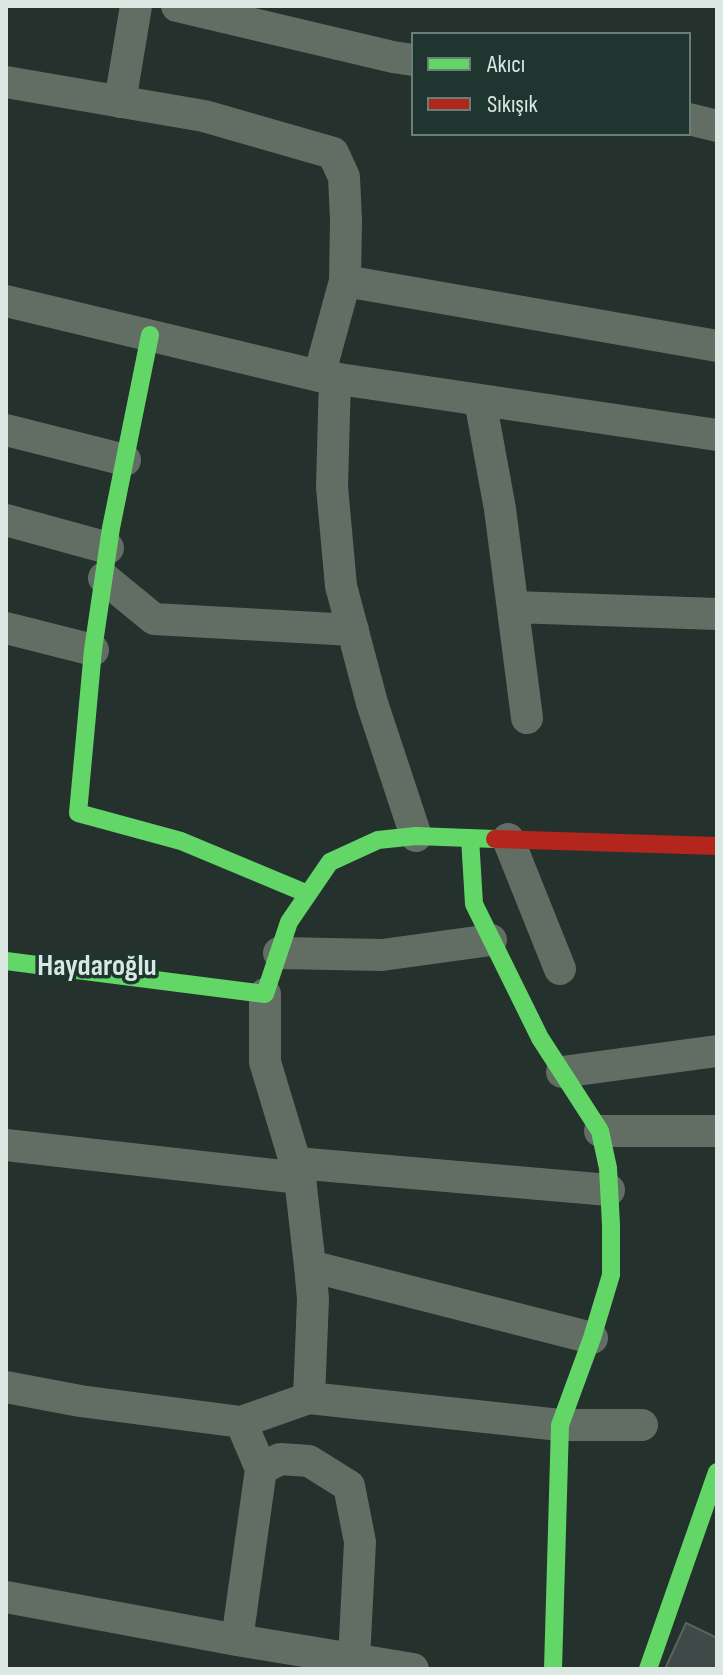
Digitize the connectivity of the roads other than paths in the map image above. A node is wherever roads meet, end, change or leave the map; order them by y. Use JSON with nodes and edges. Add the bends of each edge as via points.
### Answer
{"nodes":[{"id":1,"x":136,"y":6,"type":"edge"},
{"id":2,"x":177,"y":6,"type":"edge"},
{"id":3,"x":411,"y":60,"type":"edge"},
{"id":4,"x":6,"y":82,"type":"edge"},
{"id":5,"x":120,"y":102,"type":"junction"},
{"id":6,"x":691,"y":120,"type":"edge"},
{"id":7,"x":717,"y":126,"type":"edge"},
{"id":8,"x":345,"y":281,"type":"junction"},
{"id":9,"x":6,"y":301,"type":"edge"},
{"id":10,"x":150,"y":335,"type":"junction"},
{"id":11,"x":717,"y":346,"type":"edge"},
{"id":12,"x":327,"y":377,"type":"junction"},
{"id":13,"x":480,"y":400,"type":"junction"},
{"id":14,"x":6,"y":430,"type":"edge"},
{"id":15,"x":717,"y":435,"type":"edge"},
{"id":16,"x":125,"y":460,"type":"junction"},
{"id":17,"x":6,"y":520,"type":"edge"},
{"id":18,"x":106,"y":563,"type":"junction"},
{"id":19,"x":513,"y":607,"type":"junction"},
{"id":20,"x":717,"y":614,"type":"edge"},
{"id":21,"x":6,"y":628,"type":"edge"},
{"id":22,"x":353,"y":630,"type":"junction"},
{"id":23,"x":93,"y":650,"type":"junction"},
{"id":24,"x":527,"y":718,"type":"dead end"},
{"id":25,"x":416,"y":836,"type":"junction"},
{"id":26,"x":470,"y":838,"type":"junction"},
{"id":27,"x":508,"y":839,"type":"junction"},
{"id":28,"x":717,"y":846,"type":"edge"},
{"id":29,"x":308,"y":894,"type":"junction"},
{"id":30,"x":491,"y":940,"type":"junction"},
{"id":31,"x":279,"y":953,"type":"junction"},
{"id":32,"x":6,"y":961,"type":"edge"},
{"id":33,"x":560,"y":969,"type":"dead end"},
{"id":34,"x":265,"y":994,"type":"junction"},
{"id":35,"x":717,"y":1051,"type":"edge"},
{"id":36,"x":562,"y":1072,"type":"junction"},
{"id":37,"x":600,"y":1131,"type":"junction"},
{"id":38,"x":717,"y":1131,"type":"edge"},
{"id":39,"x":6,"y":1145,"type":"edge"},
{"id":40,"x":298,"y":1171,"type":"junction"},
{"id":41,"x":609,"y":1190,"type":"junction"},
{"id":42,"x":310,"y":1266,"type":"junction"},
{"id":43,"x":592,"y":1338,"type":"junction"},
{"id":44,"x":6,"y":1387,"type":"edge"},
{"id":45,"x":309,"y":1398,"type":"junction"},
{"id":46,"x":241,"y":1422,"type":"junction"},
{"id":47,"x":560,"y":1425,"type":"junction"},
{"id":48,"x":642,"y":1425,"type":"dead end"},
{"id":49,"x":261,"y":1469,"type":"junction"},
{"id":50,"x":717,"y":1472,"type":"edge"},
{"id":51,"x":6,"y":1597,"type":"edge"},
{"id":52,"x":237,"y":1640,"type":"junction"},
{"id":53,"x":354,"y":1659,"type":"junction"},
{"id":54,"x":413,"y":1669,"type":"edge"},
{"id":55,"x":553,"y":1669,"type":"edge"},
{"id":56,"x":648,"y":1669,"type":"edge"}],
"edges":[{"from":1,"to":5,"type":"street"},
{"from":2,"to":3,"type":"street"},
{"from":4,"to":5,"type":"street"},
{"from":5,"to":8,"type":"street","via":[[204,116],[333,153],[344,177]]},
{"from":6,"to":7,"type":"street"},
{"from":8,"to":11,"type":"street"},
{"from":8,"to":12,"type":"street"},
{"from":9,"to":10,"type":"street"},
{"from":10,"to":12,"type":"street"},
{"from":10,"to":16,"type":"street"},
{"from":12,"to":13,"type":"street"},
{"from":12,"to":22,"type":"street","via":[[341,586]]},
{"from":13,"to":15,"type":"street"},
{"from":13,"to":19,"type":"street"},
{"from":14,"to":16,"type":"street"},
{"from":16,"to":18,"type":"street"},
{"from":17,"to":18,"type":"street"},
{"from":18,"to":22,"type":"street","via":[[154,619]]},
{"from":18,"to":23,"type":"street"},
{"from":19,"to":20,"type":"street"},
{"from":19,"to":24,"type":"street"},
{"from":21,"to":23,"type":"street"},
{"from":22,"to":25,"type":"street"},
{"from":23,"to":29,"type":"street","via":[[78,813],[181,841]]},
{"from":25,"to":26,"type":"street"},
{"from":25,"to":29,"type":"street","via":[[378,840],[330,862]]},
{"from":26,"to":27,"type":"street"},
{"from":26,"to":30,"type":"street","via":[[474,904]]},
{"from":27,"to":28,"type":"street"},
{"from":27,"to":33,"type":"street"},
{"from":29,"to":31,"type":"street","via":[[289,922]]},
{"from":30,"to":31,"type":"street","via":[[382,955]]},
{"from":30,"to":36,"type":"street"},
{"from":31,"to":34,"type":"street"},
{"from":32,"to":34,"type":"street"},
{"from":34,"to":40,"type":"street","via":[[265,1062]]},
{"from":35,"to":36,"type":"street"},
{"from":36,"to":37,"type":"street"},
{"from":37,"to":38,"type":"street"},
{"from":37,"to":41,"type":"street"},
{"from":39,"to":40,"type":"street"},
{"from":40,"to":41,"type":"street"},
{"from":40,"to":42,"type":"street"},
{"from":41,"to":43,"type":"street","via":[[611,1275]]},
{"from":42,"to":43,"type":"street"},
{"from":42,"to":45,"type":"street"},
{"from":43,"to":47,"type":"street"},
{"from":44,"to":46,"type":"street"},
{"from":45,"to":46,"type":"street"},
{"from":45,"to":47,"type":"street"},
{"from":46,"to":49,"type":"street"},
{"from":47,"to":48,"type":"street"},
{"from":47,"to":55,"type":"street"},
{"from":49,"to":52,"type":"street"},
{"from":49,"to":53,"type":"street","via":[[280,1459],[309,1461],[349,1486],[360,1542]]},
{"from":50,"to":56,"type":"street"},
{"from":51,"to":52,"type":"street"},
{"from":52,"to":53,"type":"street"},
{"from":53,"to":54,"type":"street"}]}
